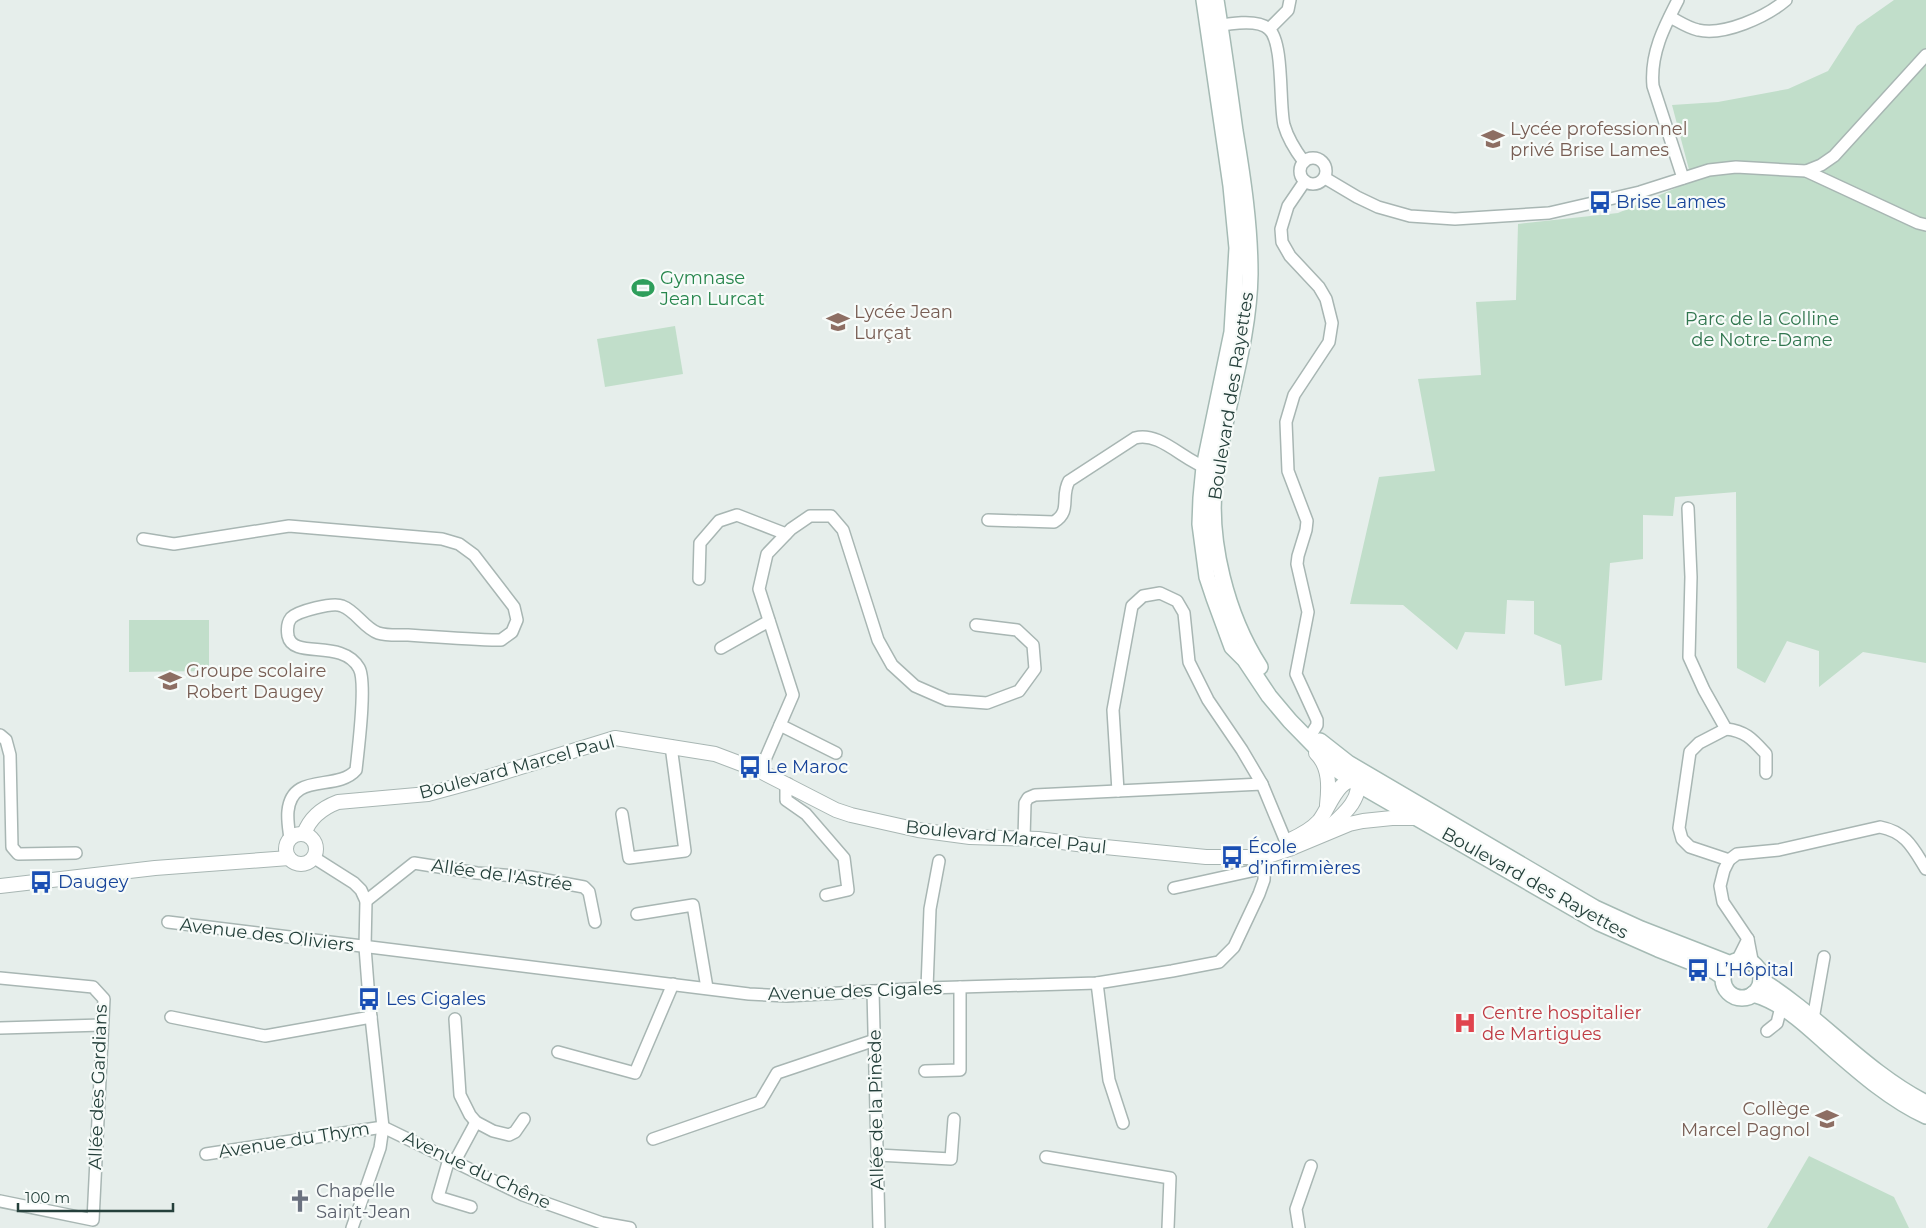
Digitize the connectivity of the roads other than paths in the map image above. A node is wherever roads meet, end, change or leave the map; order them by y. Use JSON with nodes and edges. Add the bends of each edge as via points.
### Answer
{"nodes":[{"id":1,"x":1204,"y":0,"type":"edge"},
{"id":2,"x":1216,"y":0,"type":"edge"},
{"id":3,"x":1290,"y":0,"type":"edge"},
{"id":4,"x":1678,"y":0,"type":"edge"},
{"id":5,"x":1786,"y":0,"type":"edge"},
{"id":6,"x":1670,"y":17,"type":"junction"},
{"id":7,"x":1214,"y":26,"type":"junction"},
{"id":8,"x":1269,"y":29,"type":"junction"},
{"id":9,"x":1926,"y":55,"type":"edge"},
{"id":10,"x":1304,"y":162,"type":"junction"},
{"id":11,"x":1806,"y":170,"type":"junction"},
{"id":12,"x":1325,"y":178,"type":"junction"},
{"id":13,"x":1683,"y":178,"type":"junction"},
{"id":14,"x":1305,"y":181,"type":"junction"},
{"id":15,"x":1926,"y":225,"type":"edge"},
{"id":16,"x":1210,"y":469,"type":"junction"},
{"id":17,"x":1688,"y":508,"type":"dead end"},
{"id":18,"x":988,"y":520,"type":"dead end"},
{"id":19,"x":786,"y":534,"type":"junction"},
{"id":20,"x":143,"y":539,"type":"dead end"},
{"id":21,"x":699,"y":580,"type":"dead end"},
{"id":22,"x":769,"y":621,"type":"junction"},
{"id":23,"x":976,"y":625,"type":"dead end"},
{"id":24,"x":1232,"y":647,"type":"junction"},
{"id":25,"x":720,"y":648,"type":"dead end"},
{"id":26,"x":780,"y":725,"type":"junction"},
{"id":27,"x":1726,"y":729,"type":"junction"},
{"id":28,"x":1312,"y":733,"type":"junction"},
{"id":29,"x":0,"y":735,"type":"edge"},
{"id":30,"x":670,"y":746,"type":"junction"},
{"id":31,"x":836,"y":753,"type":"dead end"},
{"id":32,"x":760,"y":771,"type":"junction"},
{"id":33,"x":1766,"y":773,"type":"dead end"},
{"id":34,"x":1356,"y":778,"type":"junction"},
{"id":35,"x":788,"y":784,"type":"junction"},
{"id":36,"x":1262,"y":784,"type":"junction"},
{"id":37,"x":1118,"y":791,"type":"junction"},
{"id":38,"x":1326,"y":808,"type":"junction"},
{"id":39,"x":622,"y":814,"type":"dead end"},
{"id":40,"x":1418,"y":818,"type":"junction"},
{"id":41,"x":304,"y":834,"type":"junction"},
{"id":42,"x":1320,"y":836,"type":"junction"},
{"id":43,"x":290,"y":838,"type":"junction"},
{"id":44,"x":1024,"y":838,"type":"junction"},
{"id":45,"x":1287,"y":845,"type":"junction"},
{"id":46,"x":76,"y":853,"type":"dead end"},
{"id":47,"x":314,"y":857,"type":"junction"},
{"id":48,"x":289,"y":858,"type":"junction"},
{"id":49,"x":1265,"y":858,"type":"junction"},
{"id":50,"x":1729,"y":860,"type":"junction"},
{"id":51,"x":939,"y":861,"type":"dead end"},
{"id":52,"x":1926,"y":869,"type":"edge"},
{"id":53,"x":0,"y":886,"type":"edge"},
{"id":54,"x":1174,"y":888,"type":"dead end"},
{"id":55,"x":826,"y":895,"type":"dead end"},
{"id":56,"x":366,"y":901,"type":"junction"},
{"id":57,"x":637,"y":914,"type":"dead end"},
{"id":58,"x":168,"y":922,"type":"dead end"},
{"id":59,"x":594,"y":922,"type":"dead end"},
{"id":60,"x":1748,"y":939,"type":"junction"},
{"id":61,"x":1661,"y":944,"type":"junction"},
{"id":62,"x":366,"y":947,"type":"junction"},
{"id":63,"x":1824,"y":957,"type":"dead end"},
{"id":64,"x":1753,"y":964,"type":"junction"},
{"id":65,"x":1730,"y":967,"type":"junction"},
{"id":66,"x":0,"y":978,"type":"edge"},
{"id":67,"x":1761,"y":980,"type":"junction"},
{"id":68,"x":1097,"y":983,"type":"junction"},
{"id":69,"x":672,"y":984,"type":"junction"},
{"id":70,"x":960,"y":987,"type":"junction"},
{"id":71,"x":707,"y":988,"type":"junction"},
{"id":72,"x":927,"y":988,"type":"junction"},
{"id":73,"x":874,"y":991,"type":"junction"},
{"id":74,"x":1753,"y":994,"type":"junction"},
{"id":75,"x":1781,"y":1007,"type":"junction"},
{"id":76,"x":371,"y":1016,"type":"junction"},
{"id":77,"x":171,"y":1017,"type":"dead end"},
{"id":78,"x":456,"y":1020,"type":"dead end"},
{"id":79,"x":1812,"y":1023,"type":"junction"},
{"id":80,"x":102,"y":1025,"type":"junction"},
{"id":81,"x":0,"y":1028,"type":"edge"},
{"id":82,"x":1767,"y":1030,"type":"dead end"},
{"id":83,"x":875,"y":1040,"type":"junction"},
{"id":84,"x":558,"y":1052,"type":"dead end"},
{"id":85,"x":925,"y":1071,"type":"dead end"},
{"id":86,"x":1926,"y":1104,"type":"edge"},
{"id":87,"x":1926,"y":1116,"type":"edge"},
{"id":88,"x":524,"y":1119,"type":"dead end"},
{"id":89,"x":954,"y":1119,"type":"dead end"},
{"id":90,"x":476,"y":1122,"type":"junction"},
{"id":91,"x":1123,"y":1123,"type":"dead end"},
{"id":92,"x":383,"y":1127,"type":"junction"},
{"id":93,"x":653,"y":1139,"type":"dead end"},
{"id":94,"x":206,"y":1154,"type":"dead end"},
{"id":95,"x":878,"y":1155,"type":"junction"},
{"id":96,"x":1046,"y":1156,"type":"dead end"},
{"id":97,"x":452,"y":1160,"type":"junction"},
{"id":98,"x":1311,"y":1166,"type":"dead end"},
{"id":99,"x":0,"y":1201,"type":"edge"},
{"id":100,"x":472,"y":1207,"type":"dead end"},
{"id":101,"x":607,"y":1226,"type":"edge"},
{"id":102,"x":352,"y":1228,"type":"edge"},
{"id":103,"x":630,"y":1228,"type":"edge"},
{"id":104,"x":879,"y":1228,"type":"edge"},
{"id":105,"x":1168,"y":1228,"type":"edge"},
{"id":106,"x":1299,"y":1228,"type":"edge"}],
"edges":[{"from":1,"to":7,"type":"main road","name":"Boulevard des Rayettes"},
{"from":2,"to":7,"type":"main road","name":"Boulevard des Rayettes"},
{"from":3,"to":8,"type":"street","via":[[1288,10]]},
{"from":4,"to":6,"type":"street"},
{"from":5,"to":6,"type":"street","via":[[1759,16],[1724,30],[1696,30]]},
{"from":6,"to":13,"type":"street","via":[[1656,48],[1652,74]]},
{"from":7,"to":8,"type":"street","via":[[1243,23]]},
{"from":7,"to":16,"type":"main road","name":"Boulevard des Rayettes","via":[[1237,248],[1232,332]]},
{"from":8,"to":10,"type":"street","via":[[1277,48],[1284,124],[1292,146]]},
{"from":9,"to":11,"type":"street","via":[[1834,156],[1821,166]]},
{"from":10,"to":12,"type":"street","via":[[1315,158],[1322,162]]},
{"from":10,"to":14,"type":"street","via":[[1300,170]]},
{"from":11,"to":13,"type":"street","via":[[1736,167],[1709,170]]},
{"from":11,"to":15,"type":"street"},
{"from":12,"to":13,"type":"street","via":[[1378,207],[1410,216],[1455,218],[1549,213],[1640,192]]},
{"from":12,"to":14,"type":"street","via":[[1316,184]]},
{"from":14,"to":28,"type":"street","via":[[1285,212],[1282,242],[1290,256],[1319,287],[1326,299],[1332,324],[1329,342],[1294,395],[1286,422],[1288,471],[1306,520],[1298,564],[1308,612],[1296,674],[1317,720]]},
{"from":16,"to":18,"type":"street","via":[[1160,441],[1143,436],[1135,438],[1069,482],[1065,488],[1065,509],[1061,518],[1054,522]]},
{"from":16,"to":24,"type":"main road","name":"Boulevard des Rayettes","via":[[1200,524],[1214,598]]},
{"from":16,"to":28,"type":"main road","name":"Boulevard des Rayettes","via":[[1217,555],[1242,635],[1292,711]]},
{"from":17,"to":27,"type":"street","via":[[1691,577],[1689,657]]},
{"from":19,"to":21,"type":"street","via":[[737,515],[719,521],[700,543]]},
{"from":19,"to":22,"type":"street","via":[[767,554],[759,590]]},
{"from":19,"to":23,"type":"street","via":[[810,516],[831,516],[843,530],[878,640],[892,665],[914,686],[947,700],[987,703],[1019,691],[1035,669],[1033,646],[1017,630]]},
{"from":20,"to":43,"type":"street","via":[[174,544],[289,526],[442,539],[459,544],[474,555],[514,607],[517,620],[512,632],[501,640],[379,634],[346,608],[331,604],[291,618],[287,632],[293,644],[347,656],[359,668],[362,687],[356,770],[345,779],[304,786],[298,791],[287,813]]},
{"from":22,"to":25,"type":"street"},
{"from":22,"to":26,"type":"street","via":[[793,694]]},
{"from":24,"to":34,"type":"main road","name":"Boulevard des Rayettes","via":[[1290,721],[1338,771]]},
{"from":24,"to":38,"type":"street","via":[[1272,709],[1320,758],[1328,776]]},
{"from":26,"to":31,"type":"street"},
{"from":26,"to":32,"type":"street"},
{"from":27,"to":33,"type":"street","via":[[1740,730],[1766,754]]},
{"from":27,"to":50,"type":"street","via":[[1699,743],[1690,752],[1679,828],[1682,839],[1690,847]]},
{"from":28,"to":34,"type":"main road","name":"Boulevard des Rayettes"},
{"from":29,"to":46,"type":"street","via":[[6,740],[10,755],[12,847],[18,854]]},
{"from":30,"to":32,"type":"street","name":"Boulevard Marcel Paul","via":[[716,754]]},
{"from":30,"to":39,"type":"street","via":[[685,851],[629,858]]},
{"from":30,"to":41,"type":"street","name":"Boulevard Marcel Paul","via":[[615,738],[428,794],[338,802],[324,807],[315,815]]},
{"from":32,"to":35,"type":"street","name":"Boulevard Marcel Paul"},
{"from":34,"to":38,"type":"street","name":"Boulevard Marcel Paul","via":[[1342,786]]},
{"from":34,"to":40,"type":"main road","name":"Boulevard des Rayettes"},
{"from":34,"to":42,"type":"street","name":"Boulevard Marcel Paul","via":[[1355,800]]},
{"from":34,"to":61,"type":"main road","name":"Boulevard des Rayettes","via":[[1415,803]]},
{"from":35,"to":44,"type":"street","name":"Boulevard Marcel Paul","via":[[836,810],[860,817],[927,832]]},
{"from":35,"to":55,"type":"street","via":[[786,800],[806,814],[844,858],[848,890]]},
{"from":36,"to":37,"type":"street"},
{"from":36,"to":37,"type":"street","via":[[1208,700],[1189,662],[1184,613],[1177,601],[1160,593],[1143,596],[1132,606],[1113,710]]},
{"from":36,"to":45,"type":"street"},
{"from":37,"to":44,"type":"street","via":[[1028,798]]},
{"from":38,"to":45,"type":"street","name":"Boulevard Marcel Paul","via":[[1311,828]]},
{"from":40,"to":42,"type":"street","name":"Boulevard Marcel Paul","via":[[1363,820]]},
{"from":40,"to":61,"type":"main road","name":"Boulevard des Rayettes","via":[[1599,922]]},
{"from":41,"to":43,"type":"street"},
{"from":41,"to":47,"type":"street","via":[[315,842]]},
{"from":42,"to":45,"type":"street","name":"Boulevard Marcel Paul"},
{"from":43,"to":48,"type":"street","via":[[286,851]]},
{"from":44,"to":49,"type":"street","name":"Boulevard Marcel Paul","via":[[1165,854]]},
{"from":45,"to":49,"type":"street","name":"Boulevard Marcel Paul"},
{"from":47,"to":48,"type":"street","via":[[303,864]]},
{"from":47,"to":56,"type":"street","via":[[354,883]]},
{"from":48,"to":53,"type":"street","via":[[155,868]]},
{"from":49,"to":54,"type":"street"},
{"from":49,"to":68,"type":"street","name":"Avenue des Cigales","via":[[1264,880],[1252,910],[1234,947],[1219,962]]},
{"from":50,"to":52,"type":"street","via":[[1737,854],[1779,850],[1880,827],[1893,829],[1904,837]]},
{"from":50,"to":60,"type":"street","via":[[1720,886],[1723,902]]},
{"from":51,"to":72,"type":"street","via":[[930,909]]},
{"from":56,"to":59,"type":"street","name":"Allée de l'Astrée","via":[[414,863],[477,873],[530,876],[584,887],[589,892]]},
{"from":56,"to":62,"type":"street"},
{"from":57,"to":71,"type":"street","via":[[693,905]]},
{"from":58,"to":62,"type":"street","name":"Avenue des Oliviers"},
{"from":60,"to":64,"type":"street"},
{"from":60,"to":65,"type":"street"},
{"from":61,"to":65,"type":"main road","name":"Boulevard des Rayettes","via":[[1714,971]]},
{"from":62,"to":69,"type":"street","name":"Avenue des Cigales"},
{"from":62,"to":76,"type":"street"},
{"from":63,"to":79,"type":"street"},
{"from":64,"to":65,"type":"main road","via":[[1746,961]]},
{"from":64,"to":67,"type":"main road"},
{"from":65,"to":74,"type":"main road","via":[[1725,987],[1731,995],[1742,998]]},
{"from":66,"to":80,"type":"street","name":"Allée des Gardians","via":[[93,987],[104,999]]},
{"from":67,"to":74,"type":"main road"},
{"from":67,"to":79,"type":"main road"},
{"from":68,"to":70,"type":"street","name":"Avenue des Cigales"},
{"from":68,"to":91,"type":"street","via":[[1109,1080]]},
{"from":69,"to":71,"type":"street","name":"Avenue des Cigales"},
{"from":69,"to":84,"type":"street","via":[[635,1073]]},
{"from":70,"to":72,"type":"street","name":"Avenue des Cigales"},
{"from":70,"to":85,"type":"street","via":[[960,1070]]},
{"from":71,"to":73,"type":"street","name":"Avenue des Cigales","via":[[787,996]]},
{"from":72,"to":73,"type":"street","name":"Avenue des Cigales"},
{"from":73,"to":83,"type":"street","name":"Allée de la Pinède"},
{"from":74,"to":75,"type":"main road"},
{"from":75,"to":79,"type":"main road"},
{"from":75,"to":82,"type":"street","via":[[1777,1024]]},
{"from":76,"to":77,"type":"street","via":[[265,1036]]},
{"from":76,"to":92,"type":"street"},
{"from":78,"to":90,"type":"street","via":[[460,1095]]},
{"from":79,"to":86,"type":"main road"},
{"from":79,"to":87,"type":"main road","via":[[1885,1091]]},
{"from":80,"to":81,"type":"street"},
{"from":80,"to":99,"type":"street","name":"Allée des Gardians","via":[[93,1220]]},
{"from":83,"to":93,"type":"street","via":[[777,1073],[760,1102]]},
{"from":83,"to":95,"type":"street","name":"Allée de la Pinède"},
{"from":88,"to":90,"type":"street","via":[[509,1135]]},
{"from":89,"to":95,"type":"street","via":[[951,1159]]},
{"from":90,"to":97,"type":"street"},
{"from":92,"to":94,"type":"street","name":"Avenue du Thym"},
{"from":92,"to":97,"type":"street","name":"Avenue du Chêne"},
{"from":92,"to":102,"type":"street","via":[[380,1148]]},
{"from":95,"to":104,"type":"street","name":"Allée de la Pinède"},
{"from":96,"to":105,"type":"street","via":[[1170,1178]]},
{"from":97,"to":100,"type":"street","via":[[438,1197]]},
{"from":97,"to":101,"type":"street","name":"Avenue du Chêne","via":[[523,1195]]},
{"from":98,"to":106,"type":"street","via":[[1296,1209]]},
{"from":101,"to":103,"type":"street","name":"Avenue du Chêne"}]}
